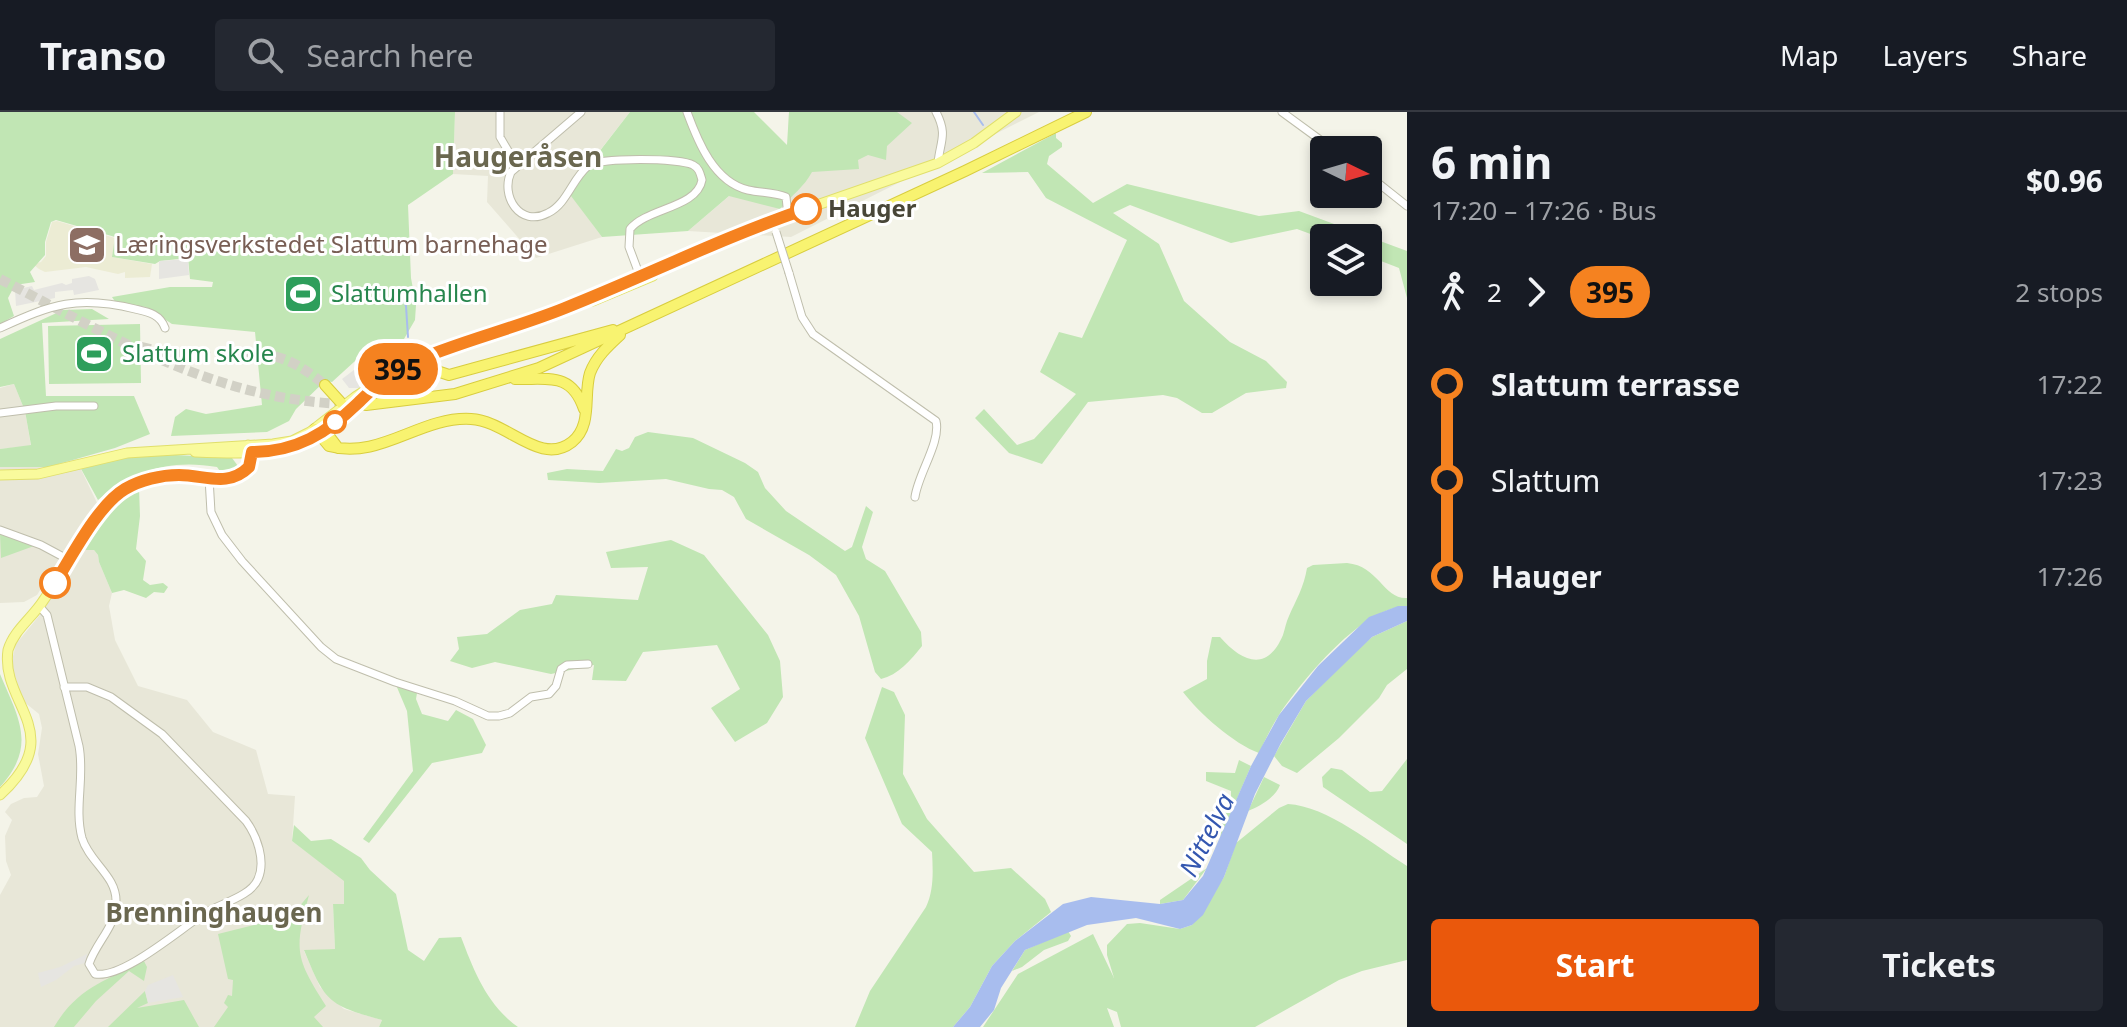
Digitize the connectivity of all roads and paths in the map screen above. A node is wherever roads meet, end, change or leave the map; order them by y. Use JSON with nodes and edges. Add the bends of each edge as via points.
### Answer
{"nodes":[{"id":1,"x":500,"y":112,"type":"edge"},
{"id":2,"x":581,"y":112,"type":"edge"},
{"id":3,"x":687,"y":112,"type":"edge"},
{"id":4,"x":936,"y":112,"type":"edge"},
{"id":5,"x":1016,"y":112,"type":"edge"},
{"id":6,"x":1075,"y":112,"type":"edge"},
{"id":7,"x":1086,"y":112,"type":"edge"},
{"id":8,"x":1282,"y":112,"type":"edge"},
{"id":9,"x":1315,"y":136,"type":"edge"},
{"id":10,"x":938,"y":163,"type":"junction"},
{"id":11,"x":517,"y":166,"type":"junction"},
{"id":12,"x":1382,"y":186,"type":"edge"},
{"id":13,"x":1407,"y":206,"type":"edge"},
{"id":14,"x":788,"y":216,"type":"junction"},
{"id":15,"x":772,"y":221,"type":"junction"},
{"id":16,"x":794,"y":249,"type":"junction"},
{"id":17,"x":642,"y":277,"type":"junction"},
{"id":18,"x":0,"y":328,"type":"edge"},
{"id":19,"x":165,"y":328,"type":"dead end"},
{"id":20,"x":627,"y":328,"type":"junction"},
{"id":21,"x":431,"y":356,"type":"junction"},
{"id":22,"x":509,"y":379,"type":"junction"},
{"id":23,"x":325,"y":385,"type":"tunnel mouth"},
{"id":24,"x":366,"y":405,"type":"dead end"},
{"id":25,"x":94,"y":406,"type":"dead end"},
{"id":26,"x":344,"y":410,"type":"junction"},
{"id":27,"x":0,"y":413,"type":"edge"},
{"id":28,"x":585,"y":415,"type":"junction"},
{"id":29,"x":319,"y":432,"type":"junction"},
{"id":30,"x":248,"y":450,"type":"junction"},
{"id":31,"x":0,"y":475,"type":"edge"},
{"id":32,"x":209,"y":478,"type":"junction"},
{"id":33,"x":915,"y":497,"type":"dead end"},
{"id":34,"x":0,"y":530,"type":"edge"},
{"id":35,"x":69,"y":560,"type":"junction"},
{"id":36,"x":39,"y":606,"type":"junction"},
{"id":37,"x":588,"y":664,"type":"dead end"},
{"id":38,"x":64,"y":687,"type":"junction"},
{"id":39,"x":0,"y":795,"type":"edge"}],
"edges":[{"from":1,"to":11,"type":"street","via":[[500,137]]},
{"from":2,"to":11,"type":"street"},
{"from":3,"to":14,"type":"street","via":[[721,175],[747,190],[786,197]]},
{"from":4,"to":10,"type":"street","via":[[943,127]]},
{"from":5,"to":10,"type":"main road"},
{"from":6,"to":16,"type":"highway"},
{"from":7,"to":16,"type":"highway"},
{"from":8,"to":9,"type":"street"},
{"from":10,"to":14,"type":"main road"},
{"from":11,"to":17,"type":"street","via":[[507,180],[509,200],[524,214],[537,216],[556,208],[594,163],[695,166],[702,180],[695,194],[630,229],[628,243]]},
{"from":12,"to":13,"type":"street"},
{"from":14,"to":15,"type":"main road"},
{"from":15,"to":17,"type":"main road"},
{"from":15,"to":33,"type":"street","bridge":true,"via":[[802,317],[813,334],[936,421]]},
{"from":16,"to":20,"type":"highway"},
{"from":17,"to":21,"type":"main road"},
{"from":18,"to":19,"type":"street","via":[[51,307],[84,301],[154,314]]},
{"from":20,"to":21,"type":"highway","via":[[453,374],[437,371]]},
{"from":20,"to":22,"type":"highway"},
{"from":20,"to":28,"type":"highway","via":[[595,364]]},
{"from":21,"to":26,"type":"main road","via":[[398,369]]},
{"from":22,"to":24,"type":"highway","via":[[436,398]]},
{"from":22,"to":28,"type":"highway","via":[[563,382],[579,396]]},
{"from":23,"to":26,"type":"highway"},
{"from":25,"to":27,"type":"street"},
{"from":26,"to":29,"type":"main road"},
{"from":28,"to":29,"type":"highway","via":[[579,435],[558,449],[537,448],[500,426],[470,419],[443,422],[376,447],[338,448]]},
{"from":29,"to":30,"type":"main road"},
{"from":30,"to":31,"type":"main road","via":[[122,454],[38,474]]},
{"from":30,"to":32,"type":"main road","via":[[241,474],[228,480]]},
{"from":32,"to":35,"type":"main road","via":[[170,475],[127,488],[109,503]]},
{"from":32,"to":37,"type":"street","via":[[211,512],[227,544],[336,659],[499,716],[531,697],[549,694],[567,665]]},
{"from":34,"to":35,"type":"street"},
{"from":35,"to":36,"type":"main road"},
{"from":36,"to":38,"type":"street","via":[[47,615]]},
{"from":36,"to":39,"type":"main road","via":[[7,655],[9,680],[29,740],[21,772]]},
{"from":38,"to":38,"type":"street","via":[[82,763],[83,841],[116,894],[114,917],[89,964],[95,974],[108,974],[253,887],[261,861],[246,821],[162,734],[97,689]]}]}
